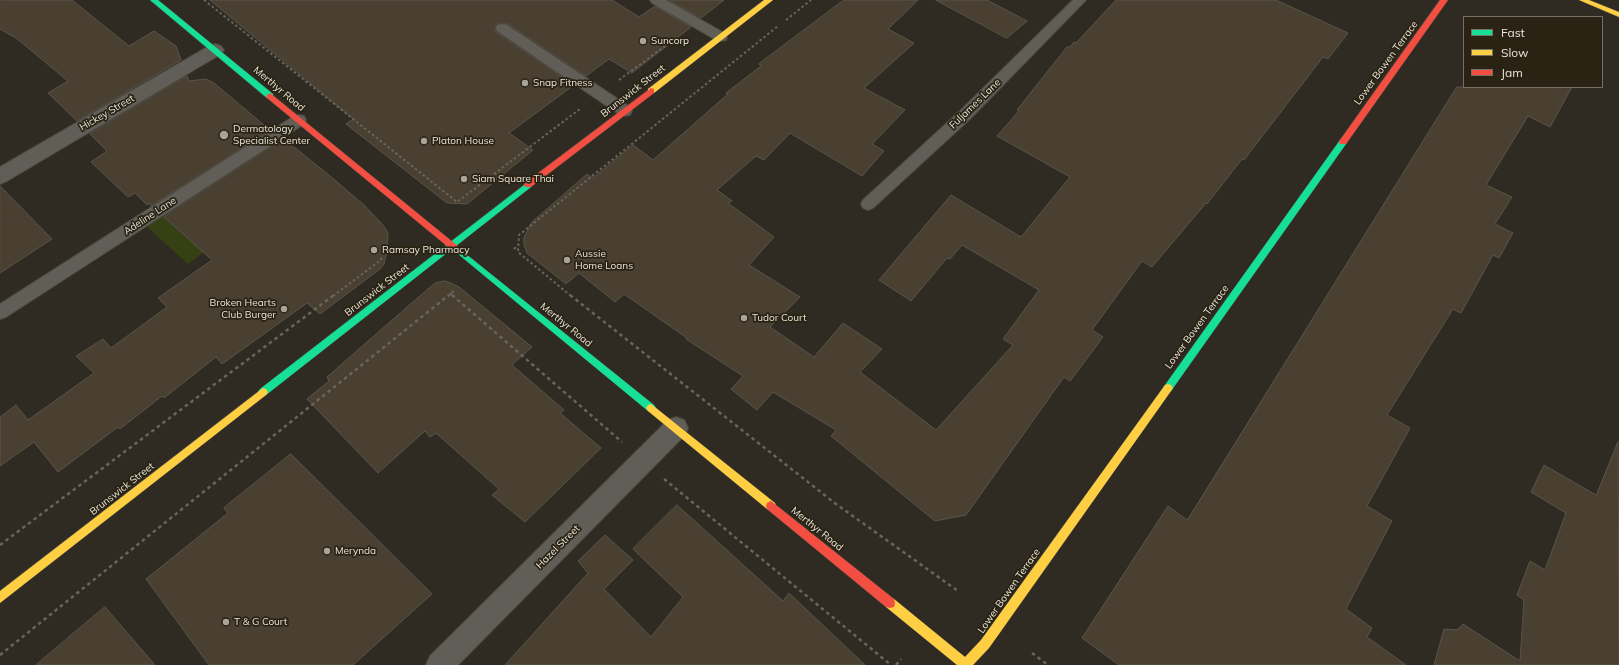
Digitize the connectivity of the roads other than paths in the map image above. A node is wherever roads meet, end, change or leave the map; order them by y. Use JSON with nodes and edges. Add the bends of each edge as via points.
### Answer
{"nodes":[{"id":1,"x":154,"y":0,"type":"edge"},
{"id":2,"x":656,"y":0,"type":"edge"},
{"id":3,"x":769,"y":0,"type":"edge"},
{"id":4,"x":1080,"y":0,"type":"edge"},
{"id":5,"x":1444,"y":0,"type":"edge"},
{"id":6,"x":1583,"y":0,"type":"edge"},
{"id":7,"x":1619,"y":15,"type":"edge"},
{"id":8,"x":502,"y":28,"type":"dead end"},
{"id":9,"x":721,"y":37,"type":"junction"},
{"id":10,"x":215,"y":50,"type":"junction"},
{"id":11,"x":625,"y":111,"type":"junction"},
{"id":12,"x":299,"y":120,"type":"junction"},
{"id":13,"x":0,"y":176,"type":"edge"},
{"id":14,"x":868,"y":204,"type":"dead end"},
{"id":15,"x":451,"y":245,"type":"junction"},
{"id":16,"x":0,"y":312,"type":"edge"},
{"id":17,"x":676,"y":428,"type":"junction"},
{"id":18,"x":0,"y":598,"type":"edge"},
{"id":19,"x":439,"y":665,"type":"edge"},
{"id":20,"x":966,"y":665,"type":"edge"}],
"edges":[{"from":1,"to":10,"type":"street","name":"Merthyr Road"},
{"from":2,"to":9,"type":"lane"},
{"from":3,"to":9,"type":"street","name":"Brunswick Street"},
{"from":4,"to":14,"type":"lane","name":"Fuljames Lane","via":[[966,114]]},
{"from":5,"to":20,"type":"street","name":"Lower Bowen Terrace","via":[[985,644]]},
{"from":6,"to":7,"type":"street"},
{"from":8,"to":11,"type":"lane"},
{"from":9,"to":11,"type":"street","name":"Brunswick Street"},
{"from":10,"to":12,"type":"street","name":"Merthyr Road"},
{"from":10,"to":13,"type":"street","name":"Hickey Street"},
{"from":11,"to":15,"type":"street","name":"Brunswick Street"},
{"from":12,"to":15,"type":"street","name":"Merthyr Road"},
{"from":12,"to":16,"type":"lane","name":"Adeline Lane"},
{"from":15,"to":17,"type":"street","name":"Merthyr Road"},
{"from":15,"to":18,"type":"street","name":"Brunswick Street"},
{"from":17,"to":19,"type":"street","name":"Hazel Street"},
{"from":17,"to":20,"type":"street","name":"Merthyr Road"}]}
